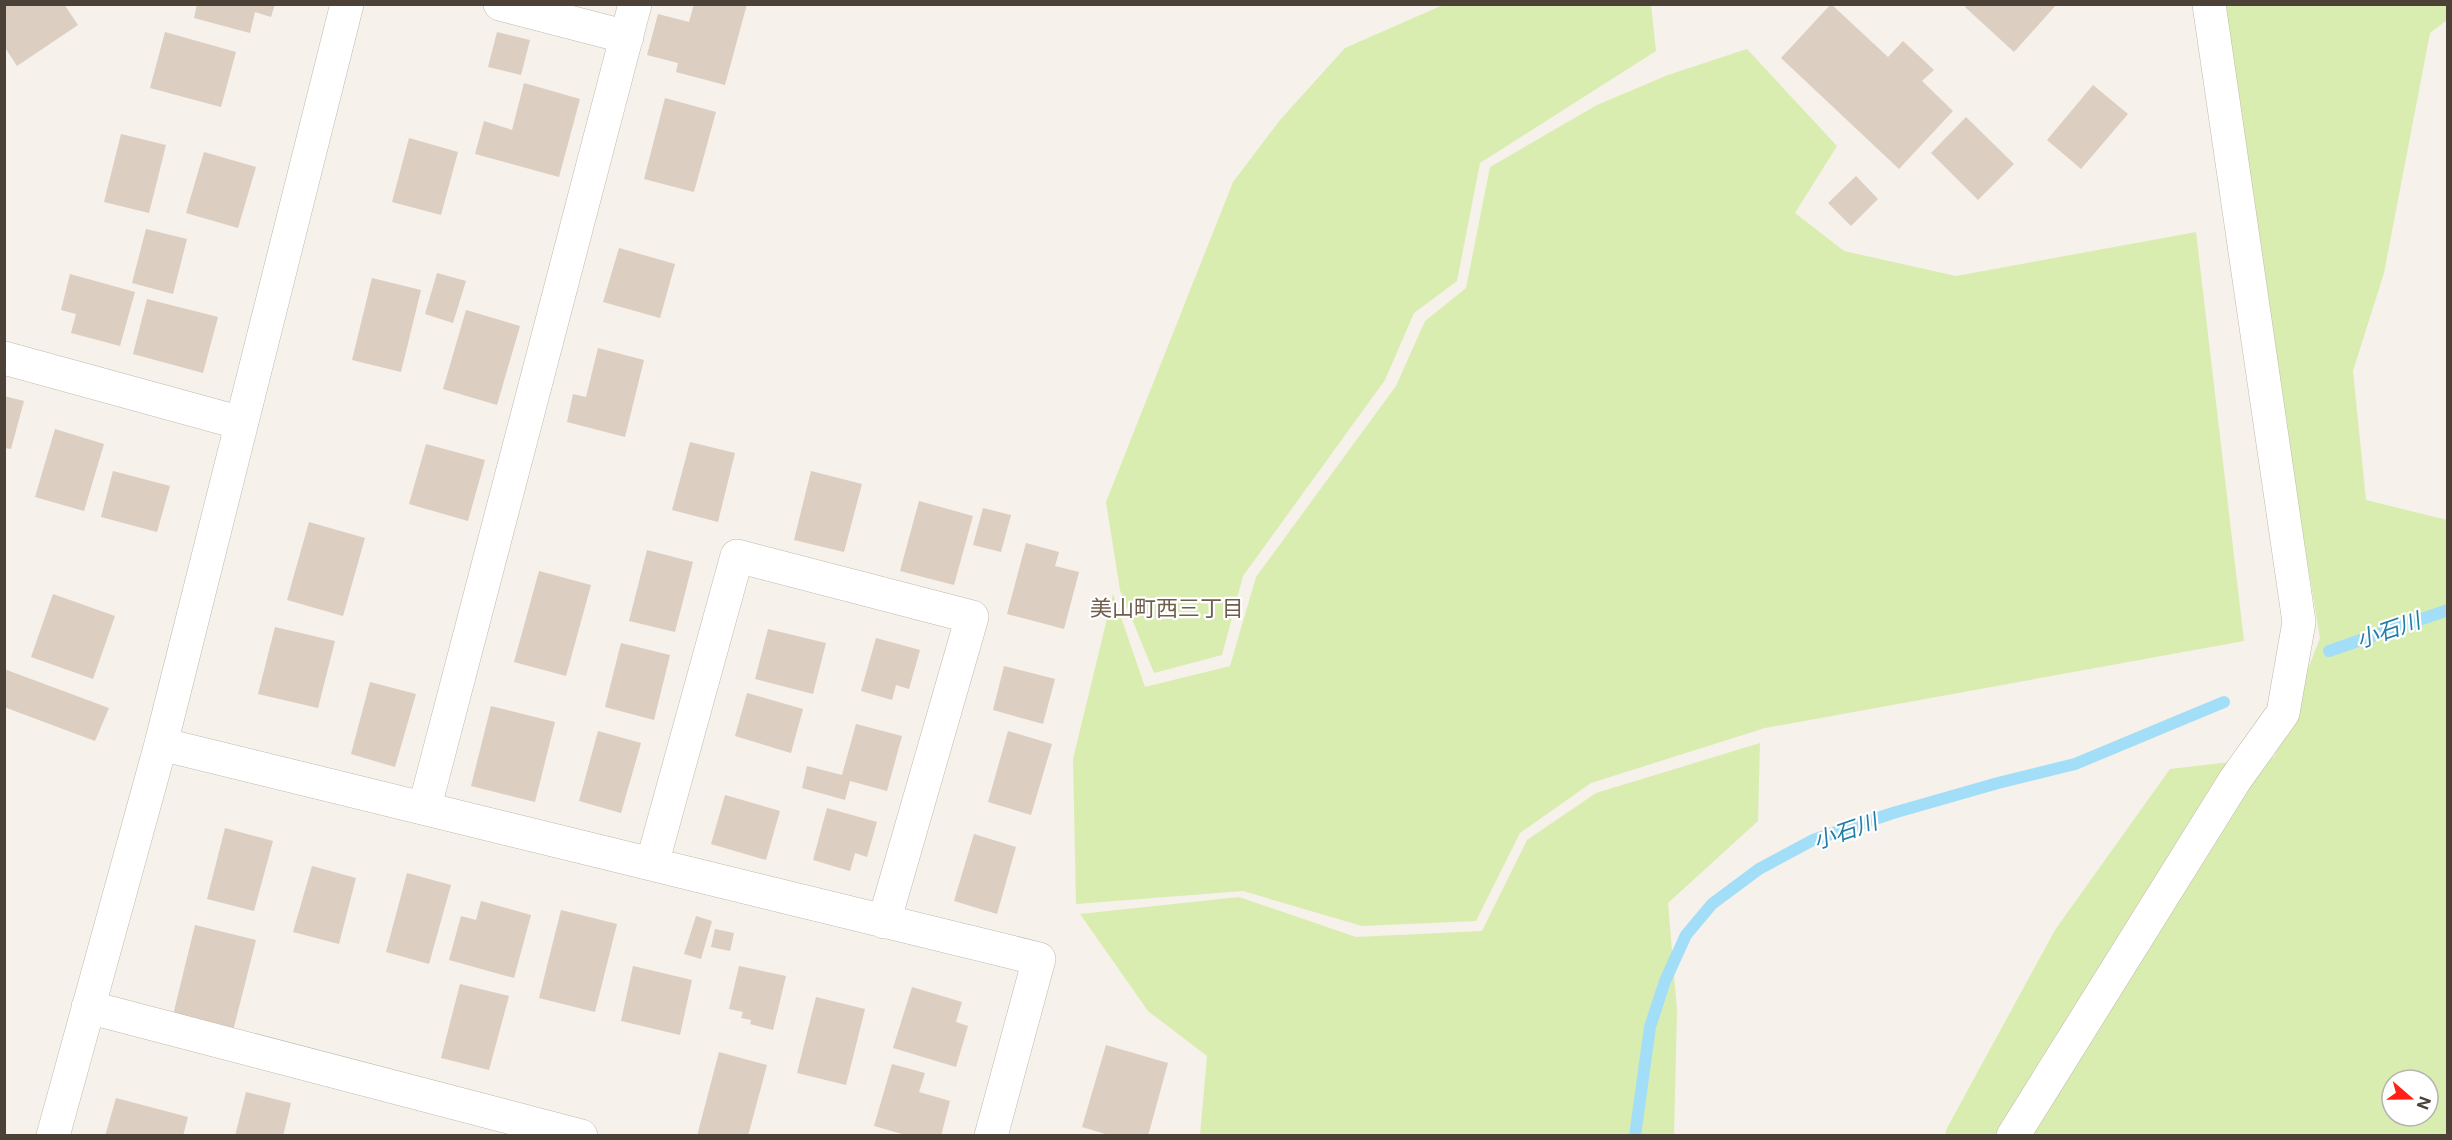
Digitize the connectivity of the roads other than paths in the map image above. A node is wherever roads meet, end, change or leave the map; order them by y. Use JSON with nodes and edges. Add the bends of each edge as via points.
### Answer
{"nodes":[{"id":1,"x":347,"y":4,"type":"edge"},
{"id":2,"x":500,"y":4,"type":"edge"},
{"id":3,"x":635,"y":4,"type":"edge"},
{"id":4,"x":2209,"y":4,"type":"edge"},
{"id":5,"x":627,"y":37,"type":"junction"},
{"id":6,"x":4,"y":358,"type":"edge"},
{"id":7,"x":242,"y":423,"type":"junction"},
{"id":8,"x":161,"y":744,"type":"junction"},
{"id":9,"x":425,"y":806,"type":"junction"},
{"id":10,"x":652,"y":864,"type":"junction"},
{"id":11,"x":884,"y":922,"type":"junction"},
{"id":12,"x":88,"y":1007,"type":"junction"},
{"id":13,"x":53,"y":1136,"type":"edge"},
{"id":14,"x":581,"y":1136,"type":"edge"},
{"id":15,"x":991,"y":1136,"type":"edge"},
{"id":16,"x":2013,"y":1136,"type":"edge"}],
"edges":[{"from":1,"to":7,"type":"street"},
{"from":2,"to":5,"type":"street"},
{"from":3,"to":5,"type":"street"},
{"from":4,"to":16,"type":"street","via":[[2299,622],[2283,713],[2235,780]]},
{"from":5,"to":9,"type":"street"},
{"from":6,"to":7,"type":"street"},
{"from":7,"to":8,"type":"street"},
{"from":8,"to":9,"type":"street"},
{"from":8,"to":12,"type":"street"},
{"from":9,"to":10,"type":"street"},
{"from":10,"to":11,"type":"street"},
{"from":10,"to":11,"type":"street","via":[[737,556],[972,617]]},
{"from":11,"to":15,"type":"street","via":[[1039,959]]},
{"from":12,"to":13,"type":"street"},
{"from":12,"to":14,"type":"street"}]}
